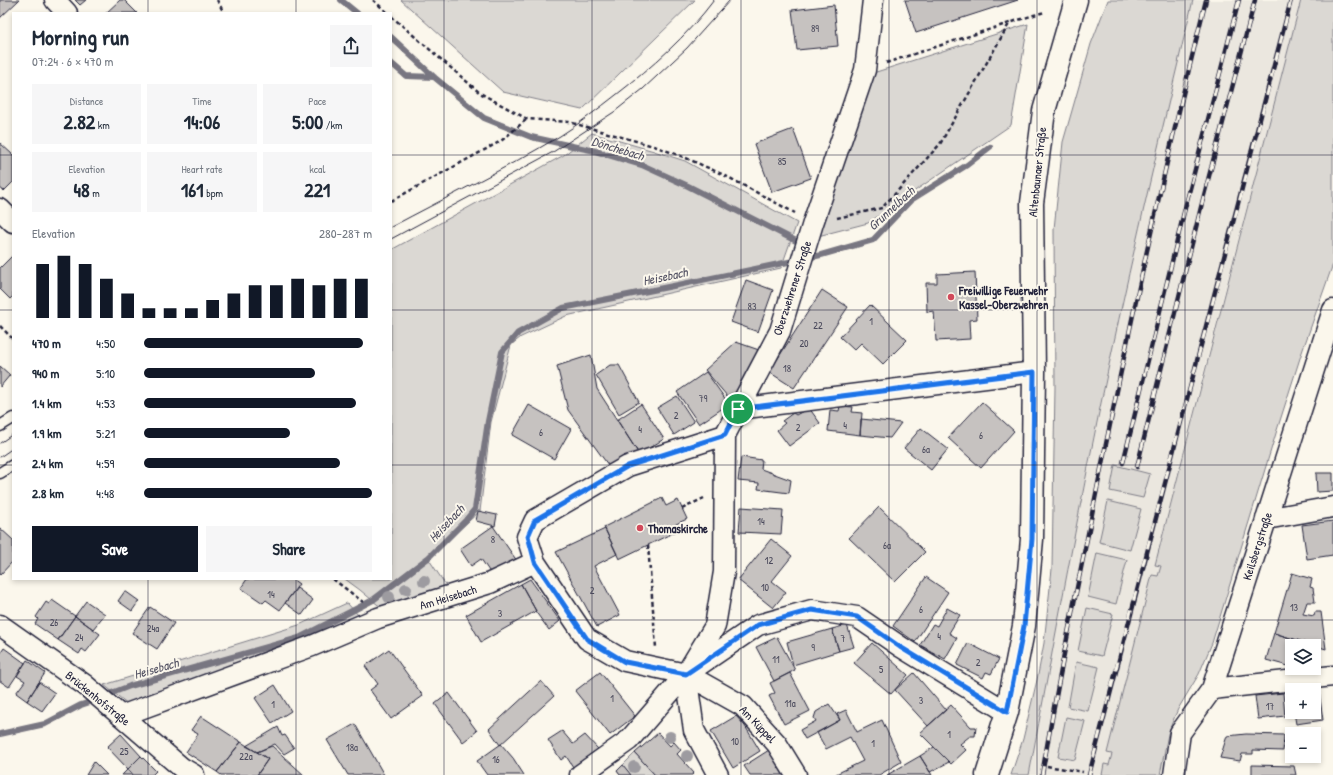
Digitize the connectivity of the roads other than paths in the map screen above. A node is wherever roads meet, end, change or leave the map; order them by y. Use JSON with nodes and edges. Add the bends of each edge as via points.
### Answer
{"nodes":[{"id":1,"x":55,"y":0,"type":"edge"},
{"id":2,"x":874,"y":0,"type":"edge"},
{"id":3,"x":1076,"y":0,"type":"edge"},
{"id":4,"x":66,"y":12,"type":"edge"},
{"id":5,"x":0,"y":209,"type":"edge"},
{"id":6,"x":12,"y":221,"type":"edge"},
{"id":7,"x":1333,"y":310,"type":"edge"},
{"id":8,"x":1034,"y":372,"type":"junction"},
{"id":9,"x":738,"y":409,"type":"junction"},
{"id":10,"x":12,"y":419,"type":"edge"},
{"id":11,"x":0,"y":426,"type":"edge"},
{"id":12,"x":725,"y":435,"type":"junction"},
{"id":13,"x":12,"y":466,"type":"edge"},
{"id":14,"x":0,"y":473,"type":"edge"},
{"id":15,"x":1333,"y":507,"type":"edge"},
{"id":16,"x":1266,"y":519,"type":"junction"},
{"id":17,"x":535,"y":562,"type":"junction"},
{"id":18,"x":0,"y":625,"type":"edge"},
{"id":19,"x":686,"y":674,"type":"junction"},
{"id":20,"x":1333,"y":676,"type":"edge"},
{"id":21,"x":1212,"y":689,"type":"junction"},
{"id":22,"x":1007,"y":712,"type":"junction"},
{"id":23,"x":121,"y":716,"type":"junction"},
{"id":24,"x":184,"y":773,"type":"edge"},
{"id":25,"x":715,"y":774,"type":"edge"},
{"id":26,"x":580,"y":775,"type":"edge"},
{"id":27,"x":796,"y":775,"type":"edge"},
{"id":28,"x":987,"y":775,"type":"edge"},
{"id":29,"x":1174,"y":775,"type":"edge"}],
"edges":[{"from":1,"to":4,"type":"street"},
{"from":2,"to":9,"type":"street","name":"Oberzwehrener Straße","via":[[865,70],[813,223],[780,331]]},
{"from":3,"to":8,"type":"main road","name":"Altenbaunaer Straße","via":[[1044,111],[1032,203]]},
{"from":5,"to":6,"type":"street"},
{"from":7,"to":16,"type":"street","name":"Keilsbergstraße"},
{"from":8,"to":9,"type":"street"},
{"from":8,"to":22,"type":"main road","name":"Altenbaunaer Straße","via":[[1032,539],[1024,626]]},
{"from":9,"to":12,"type":"street","name":"Oberzwehrener Straße"},
{"from":10,"to":11,"type":"lane"},
{"from":12,"to":17,"type":"street","via":[[628,466],[535,520],[528,536]]},
{"from":12,"to":19,"type":"street","name":"Oberzwehrener Straße","via":[[724,572],[715,626]]},
{"from":13,"to":14,"type":"lane"},
{"from":15,"to":16,"type":"street"},
{"from":16,"to":21,"type":"street","name":"Keilsbergstraße"},
{"from":17,"to":19,"type":"street","name":"Am Küppel","via":[[587,639],[625,662]]},
{"from":17,"to":23,"type":"street","name":"Am Heisebach","via":[[490,583],[378,618],[312,646]]},
{"from":18,"to":23,"type":"street","name":"Brückenhofstraße","via":[[85,685]]},
{"from":19,"to":22,"type":"street","via":[[758,625],[812,610],[857,617],[900,647]]},
{"from":19,"to":25,"type":"street","via":[[694,730]]},
{"from":19,"to":26,"type":"street","via":[[629,740]]},
{"from":19,"to":27,"type":"street","name":"Am Küppel","via":[[743,706],[777,744]]},
{"from":20,"to":21,"type":"street"},
{"from":21,"to":29,"type":"street","name":"Keilsbergstraße","via":[[1180,733]]},
{"from":22,"to":28,"type":"main road","name":"Altenbaunaer Straße"},
{"from":23,"to":24,"type":"street","name":"Brückenhofstraße"}]}
